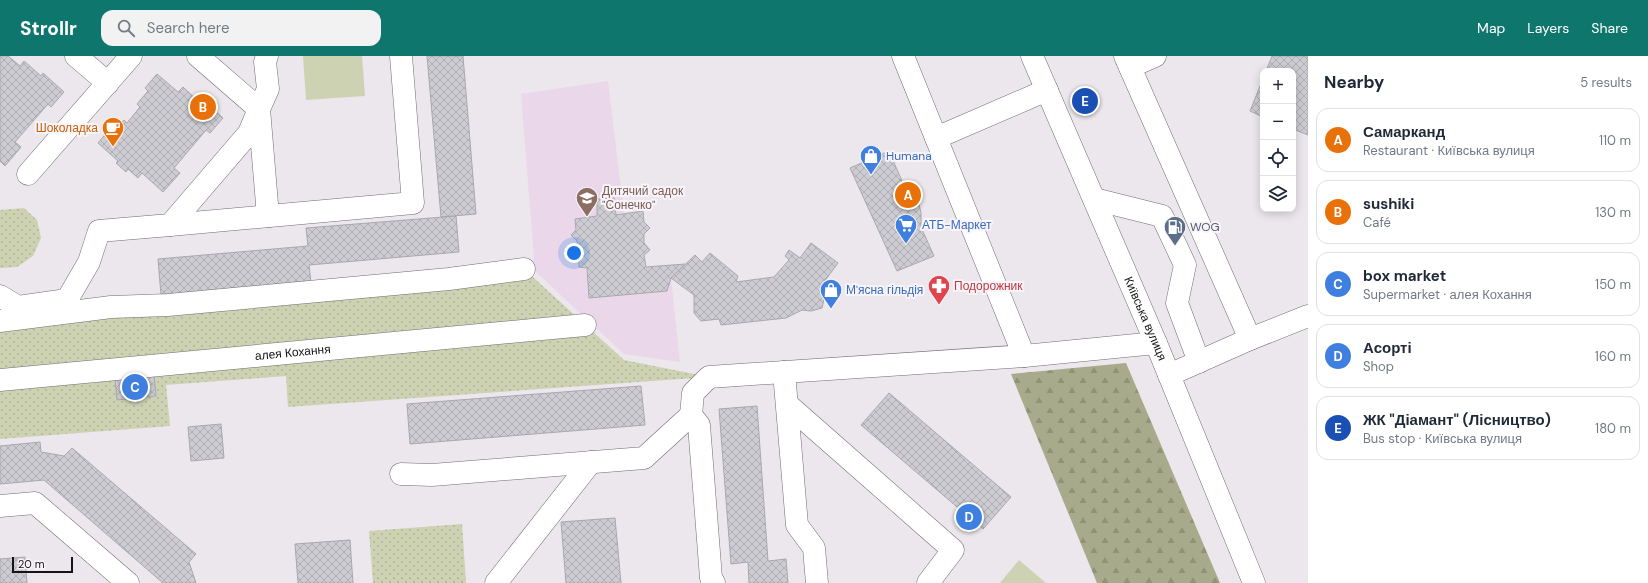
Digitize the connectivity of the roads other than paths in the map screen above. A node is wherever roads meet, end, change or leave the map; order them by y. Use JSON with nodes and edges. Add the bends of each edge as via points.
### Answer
{"nodes":[{"id":1,"x":76,"y":56,"type":"edge"},
{"id":2,"x":131,"y":56,"type":"edge"},
{"id":3,"x":198,"y":56,"type":"edge"},
{"id":4,"x":267,"y":56,"type":"edge"},
{"id":5,"x":401,"y":56,"type":"edge"},
{"id":6,"x":903,"y":56,"type":"edge"},
{"id":7,"x":1032,"y":56,"type":"edge"},
{"id":8,"x":1155,"y":56,"type":"edge"},
{"id":9,"x":1128,"y":62,"type":"edge"},
{"id":10,"x":108,"y":83,"type":"junction"},
{"id":11,"x":1047,"y":90,"type":"junction"},
{"id":12,"x":259,"y":109,"type":"junction"},
{"id":13,"x":936,"y":138,"type":"junction"},
{"id":14,"x":28,"y":174,"type":"dead end"},
{"id":15,"x":1094,"y":199,"type":"junction"},
{"id":16,"x":268,"y":216,"type":"junction"},
{"id":17,"x":170,"y":225,"type":"junction"},
{"id":18,"x":524,"y":269,"type":"dead end"},
{"id":19,"x":0,"y":296,"type":"edge"},
{"id":20,"x":1308,"y":316,"type":"edge"},
{"id":21,"x":0,"y":321,"type":"edge"},
{"id":22,"x":585,"y":325,"type":"dead end"},
{"id":23,"x":1250,"y":339,"type":"junction"},
{"id":24,"x":1156,"y":343,"type":"junction"},
{"id":25,"x":1024,"y":356,"type":"junction"},
{"id":26,"x":1200,"y":362,"type":"junction"},
{"id":27,"x":784,"y":372,"type":"junction"},
{"id":28,"x":1169,"y":376,"type":"junction"},
{"id":29,"x":0,"y":380,"type":"edge"},
{"id":30,"x":788,"y":406,"type":"junction"},
{"id":31,"x":692,"y":415,"type":"junction"},
{"id":32,"x":591,"y":462,"type":"junction"},
{"id":33,"x":402,"y":474,"type":"dead end"},
{"id":34,"x":0,"y":506,"type":"edge"},
{"id":35,"x":128,"y":583,"type":"edge"},
{"id":36,"x":496,"y":583,"type":"edge"},
{"id":37,"x":714,"y":583,"type":"edge"},
{"id":38,"x":817,"y":583,"type":"edge"},
{"id":39,"x":928,"y":583,"type":"edge"},
{"id":40,"x":1254,"y":583,"type":"edge"}],
"edges":[{"from":1,"to":10,"type":"street"},
{"from":2,"to":10,"type":"street"},
{"from":3,"to":12,"type":"street"},
{"from":4,"to":12,"type":"street","via":[[265,62],[268,89]]},
{"from":5,"to":16,"type":"street","via":[[413,203]]},
{"from":6,"to":13,"type":"street"},
{"from":7,"to":11,"type":"street","name":"Київська вулиця"},
{"from":8,"to":9,"type":"street"},
{"from":9,"to":23,"type":"street"},
{"from":10,"to":14,"type":"street"},
{"from":11,"to":13,"type":"street"},
{"from":11,"to":15,"type":"street","name":"Київська вулиця"},
{"from":12,"to":16,"type":"street"},
{"from":12,"to":17,"type":"street","via":[[249,133]]},
{"from":13,"to":25,"type":"street"},
{"from":15,"to":24,"type":"street","name":"Київська вулиця"},
{"from":15,"to":26,"type":"street","via":[[1162,216],[1185,265],[1177,302]]},
{"from":16,"to":17,"type":"street"},
{"from":17,"to":19,"type":"street","via":[[99,231],[89,262],[67,300],[18,307]]},
{"from":18,"to":21,"type":"street","via":[[449,279],[168,305],[111,307]]},
{"from":20,"to":23,"type":"street"},
{"from":22,"to":29,"type":"street","name":"алея Кохання"},
{"from":23,"to":26,"type":"street"},
{"from":24,"to":25,"type":"street"},
{"from":24,"to":28,"type":"street","name":"Київська вулиця"},
{"from":25,"to":27,"type":"street"},
{"from":26,"to":28,"type":"street"},
{"from":27,"to":30,"type":"street"},
{"from":27,"to":31,"type":"street","via":[[709,377],[693,393]]},
{"from":28,"to":40,"type":"street","name":"Київська вулиця"},
{"from":30,"to":38,"type":"street","via":[[797,525],[814,548]]},
{"from":30,"to":39,"type":"street","via":[[953,550]]},
{"from":31,"to":32,"type":"street","via":[[644,458]]},
{"from":31,"to":37,"type":"street","via":[[699,425],[711,578]]},
{"from":32,"to":33,"type":"street","via":[[432,475]]},
{"from":32,"to":36,"type":"street"},
{"from":34,"to":35,"type":"street","via":[[35,503]]}]}
